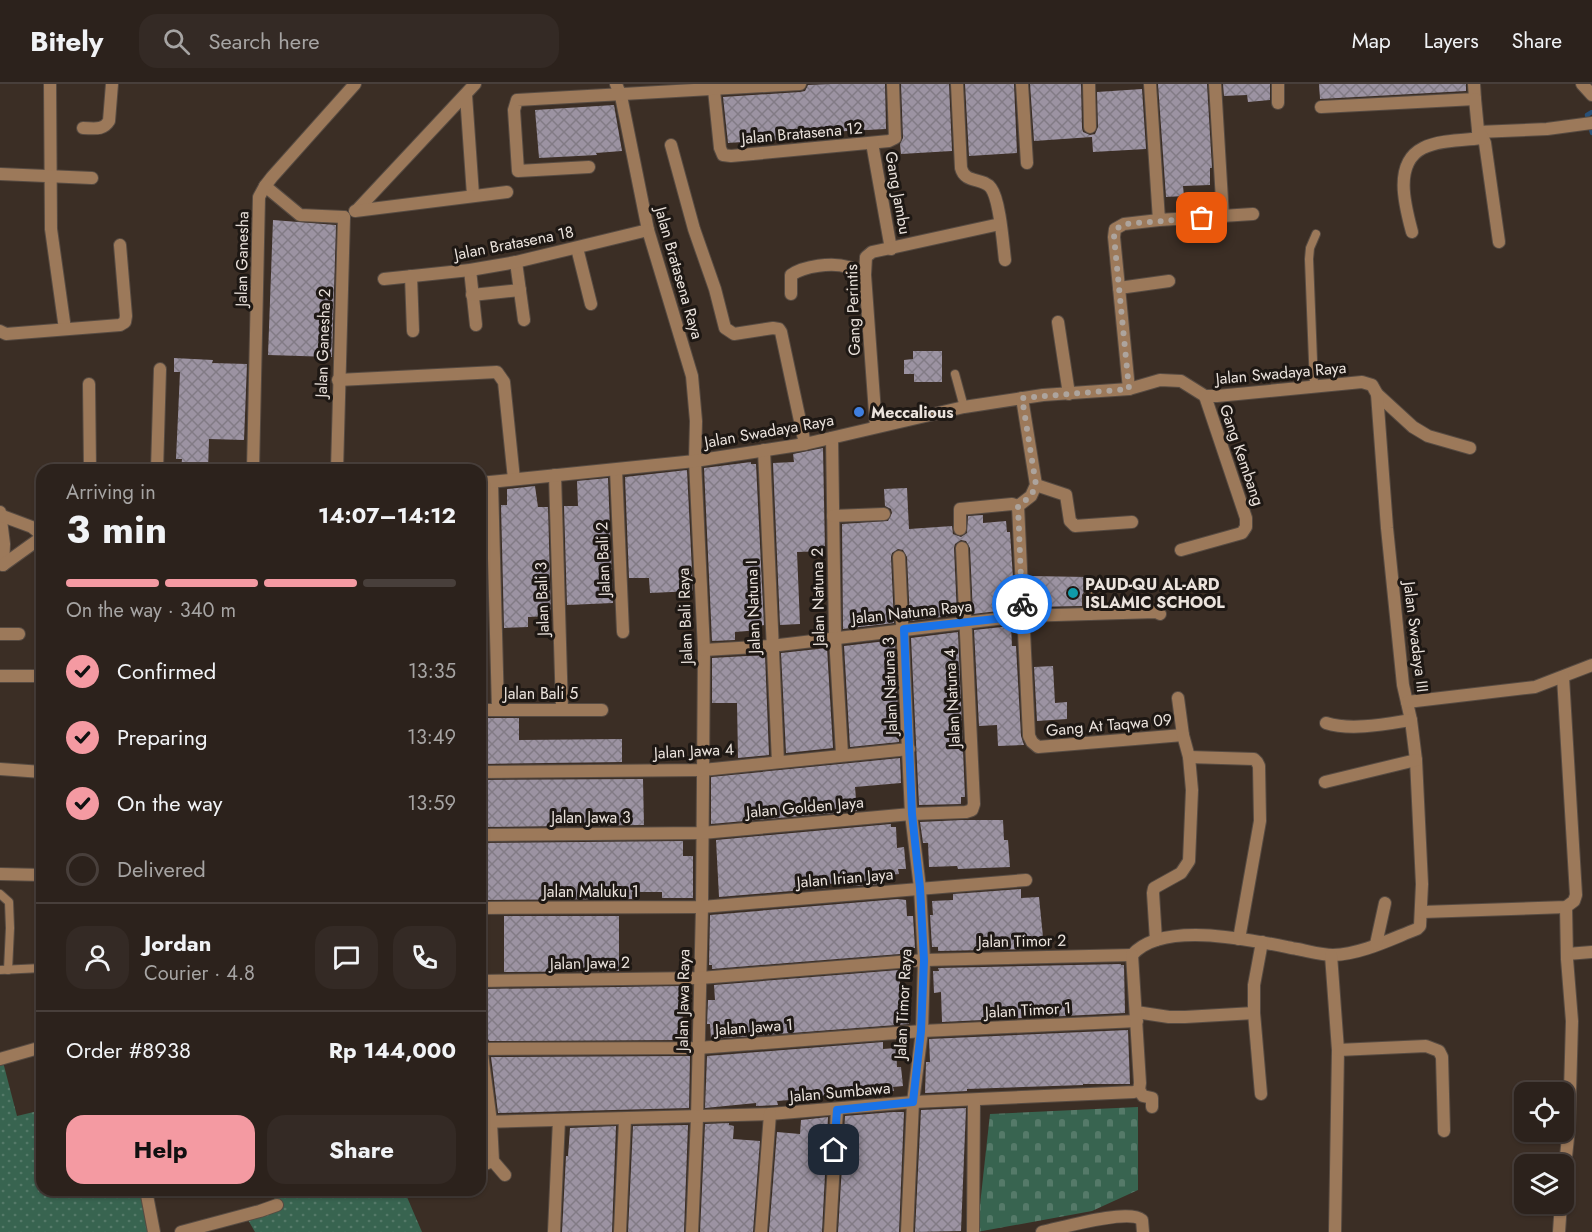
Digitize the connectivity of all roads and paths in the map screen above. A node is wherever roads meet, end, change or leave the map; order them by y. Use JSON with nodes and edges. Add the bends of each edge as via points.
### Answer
{"nodes":[{"id":1,"x":50,"y":84,"type":"edge"},
{"id":2,"x":112,"y":84,"type":"edge"},
{"id":3,"x":355,"y":84,"type":"edge"},
{"id":4,"x":476,"y":84,"type":"edge"},
{"id":5,"x":800,"y":84,"type":"edge"},
{"id":6,"x":893,"y":84,"type":"edge"},
{"id":7,"x":957,"y":84,"type":"edge"},
{"id":8,"x":1022,"y":84,"type":"edge"},
{"id":9,"x":1089,"y":84,"type":"edge"},
{"id":10,"x":1150,"y":84,"type":"edge"},
{"id":11,"x":1215,"y":84,"type":"edge"},
{"id":12,"x":1278,"y":84,"type":"edge"},
{"id":13,"x":1474,"y":84,"type":"edge"},
{"id":14,"x":1582,"y":84,"type":"edge"},
{"id":15,"x":766,"y":85,"type":"edge"},
{"id":16,"x":705,"y":88,"type":"edge"},
{"id":17,"x":618,"y":90,"type":"edge"},
{"id":18,"x":466,"y":95,"type":"junction"},
{"id":19,"x":1592,"y":95,"type":"edge"},
{"id":20,"x":1475,"y":99,"type":"junction"},
{"id":21,"x":1278,"y":103,"type":"dead end"},
{"id":22,"x":1321,"y":107,"type":"dead end"},
{"id":23,"x":1592,"y":123,"type":"edge"},
{"id":24,"x":1090,"y":127,"type":"dead end"},
{"id":25,"x":83,"y":128,"type":"dead end"},
{"id":26,"x":1480,"y":135,"type":"junction"},
{"id":27,"x":872,"y":143,"type":"junction"},
{"id":28,"x":671,"y":146,"type":"dead end"},
{"id":29,"x":1027,"y":163,"type":"dead end"},
{"id":30,"x":589,"y":167,"type":"dead end"},
{"id":31,"x":0,"y":174,"type":"edge"},
{"id":32,"x":49,"y":176,"type":"junction"},
{"id":33,"x":92,"y":178,"type":"dead end"},
{"id":34,"x":265,"y":186,"type":"junction"},
{"id":35,"x":507,"y":192,"type":"dead end"},
{"id":36,"x":473,"y":195,"type":"junction"},
{"id":37,"x":357,"y":210,"type":"junction"},
{"id":38,"x":1253,"y":214,"type":"dead end"},
{"id":39,"x":344,"y":216,"type":"junction"},
{"id":40,"x":1223,"y":216,"type":"junction"},
{"id":41,"x":1159,"y":220,"type":"junction"},
{"id":42,"x":1000,"y":224,"type":"junction"},
{"id":43,"x":648,"y":230,"type":"junction"},
{"id":44,"x":1412,"y":232,"type":"dead end"},
{"id":45,"x":1316,"y":234,"type":"dead end"},
{"id":46,"x":1499,"y":242,"type":"dead end"},
{"id":47,"x":120,"y":245,"type":"dead end"},
{"id":48,"x":577,"y":248,"type":"junction"},
{"id":49,"x":891,"y":249,"type":"junction"},
{"id":50,"x":1005,"y":260,"type":"dead end"},
{"id":51,"x":516,"y":262,"type":"junction"},
{"id":52,"x":470,"y":270,"type":"junction"},
{"id":53,"x":865,"y":275,"type":"junction"},
{"id":54,"x":411,"y":276,"type":"junction"},
{"id":55,"x":384,"y":279,"type":"dead end"},
{"id":56,"x":1169,"y":281,"type":"dead end"},
{"id":57,"x":1119,"y":288,"type":"junction"},
{"id":58,"x":520,"y":290,"type":"junction"},
{"id":59,"x":791,"y":294,"type":"dead end"},
{"id":60,"x":472,"y":295,"type":"junction"},
{"id":61,"x":591,"y":304,"type":"dead end"},
{"id":62,"x":524,"y":320,"type":"dead end"},
{"id":63,"x":1058,"y":322,"type":"dead end"},
{"id":64,"x":476,"y":325,"type":"dead end"},
{"id":65,"x":65,"y":329,"type":"junction"},
{"id":66,"x":0,"y":331,"type":"edge"},
{"id":67,"x":413,"y":331,"type":"dead end"},
{"id":68,"x":160,"y":369,"type":"dead end"},
{"id":69,"x":955,"y":374,"type":"dead end"},
{"id":70,"x":338,"y":380,"type":"junction"},
{"id":71,"x":88,"y":384,"type":"dead end"},
{"id":72,"x":1314,"y":386,"type":"junction"},
{"id":73,"x":1129,"y":389,"type":"junction"},
{"id":74,"x":1376,"y":391,"type":"junction"},
{"id":75,"x":1069,"y":394,"type":"junction"},
{"id":76,"x":1205,"y":396,"type":"junction"},
{"id":77,"x":1022,"y":398,"type":"junction"},
{"id":78,"x":964,"y":407,"type":"junction"},
{"id":79,"x":876,"y":427,"type":"junction"},
{"id":80,"x":832,"y":438,"type":"junction"},
{"id":81,"x":805,"y":444,"type":"junction"},
{"id":82,"x":1470,"y":448,"type":"dead end"},
{"id":83,"x":764,"y":450,"type":"junction"},
{"id":84,"x":695,"y":460,"type":"junction"},
{"id":85,"x":90,"y":464,"type":"edge"},
{"id":86,"x":157,"y":464,"type":"edge"},
{"id":87,"x":254,"y":464,"type":"edge"},
{"id":88,"x":337,"y":464,"type":"edge"},
{"id":89,"x":616,"y":470,"type":"junction"},
{"id":90,"x":514,"y":479,"type":"junction"},
{"id":91,"x":555,"y":481,"type":"junction"},
{"id":92,"x":486,"y":482,"type":"edge"},
{"id":93,"x":1036,"y":485,"type":"junction"},
{"id":94,"x":1018,"y":506,"type":"junction"},
{"id":95,"x":0,"y":513,"type":"edge"},
{"id":96,"x":884,"y":514,"type":"dead end"},
{"id":97,"x":833,"y":516,"type":"junction"},
{"id":98,"x":1132,"y":522,"type":"dead end"},
{"id":99,"x":960,"y":530,"type":"dead end"},
{"id":100,"x":36,"y":531,"type":"edge"},
{"id":101,"x":36,"y":540,"type":"edge"},
{"id":102,"x":962,"y":548,"type":"dead end"},
{"id":103,"x":1180,"y":550,"type":"dead end"},
{"id":104,"x":899,"y":556,"type":"dead end"},
{"id":105,"x":2,"y":566,"type":"edge"},
{"id":106,"x":1090,"y":596,"type":"dead end"},
{"id":107,"x":1090,"y":614,"type":"junction"},
{"id":108,"x":1160,"y":614,"type":"dead end"},
{"id":109,"x":1022,"y":616,"type":"junction"},
{"id":110,"x":966,"y":622,"type":"junction"},
{"id":111,"x":904,"y":629,"type":"junction"},
{"id":112,"x":623,"y":632,"type":"dead end"},
{"id":113,"x":0,"y":634,"type":"edge"},
{"id":114,"x":19,"y":634,"type":"dead end"},
{"id":115,"x":835,"y":637,"type":"junction"},
{"id":116,"x":771,"y":646,"type":"junction"},
{"id":117,"x":704,"y":650,"type":"junction"},
{"id":118,"x":1592,"y":665,"type":"edge"},
{"id":119,"x":0,"y":676,"type":"edge"},
{"id":120,"x":36,"y":676,"type":"edge"},
{"id":121,"x":1563,"y":677,"type":"junction"},
{"id":122,"x":1178,"y":698,"type":"dead end"},
{"id":123,"x":1407,"y":702,"type":"junction"},
{"id":124,"x":486,"y":710,"type":"edge"},
{"id":125,"x":498,"y":710,"type":"junction"},
{"id":126,"x":562,"y":710,"type":"junction"},
{"id":127,"x":602,"y":710,"type":"dead end"},
{"id":128,"x":1411,"y":720,"type":"junction"},
{"id":129,"x":1326,"y":723,"type":"dead end"},
{"id":130,"x":1183,"y":735,"type":"junction"},
{"id":131,"x":909,"y":749,"type":"junction"},
{"id":132,"x":842,"y":754,"type":"junction"},
{"id":133,"x":1189,"y":757,"type":"junction"},
{"id":134,"x":1416,"y":760,"type":"junction"},
{"id":135,"x":778,"y":762,"type":"junction"},
{"id":136,"x":0,"y":769,"type":"edge"},
{"id":137,"x":703,"y":770,"type":"junction"},
{"id":138,"x":36,"y":772,"type":"edge"},
{"id":139,"x":486,"y":772,"type":"edge"},
{"id":140,"x":1325,"y":782,"type":"dead end"},
{"id":141,"x":972,"y":810,"type":"joint"},
{"id":142,"x":912,"y":814,"type":"junction"},
{"id":143,"x":702,"y":833,"type":"junction"},
{"id":144,"x":486,"y":835,"type":"edge"},
{"id":145,"x":0,"y":874,"type":"edge"},
{"id":146,"x":36,"y":875,"type":"edge"},
{"id":147,"x":1026,"y":880,"type":"dead end"},
{"id":148,"x":920,"y":888,"type":"junction"},
{"id":149,"x":0,"y":894,"type":"edge"},
{"id":150,"x":1384,"y":903,"type":"dead end"},
{"id":151,"x":702,"y":907,"type":"junction"},
{"id":152,"x":1566,"y":907,"type":"junction"},
{"id":153,"x":486,"y":909,"type":"edge"},
{"id":154,"x":1422,"y":912,"type":"junction"},
{"id":155,"x":1239,"y":939,"type":"junction"},
{"id":156,"x":1156,"y":940,"type":"junction"},
{"id":157,"x":1262,"y":942,"type":"junction"},
{"id":158,"x":1376,"y":944,"type":"junction"},
{"id":159,"x":1592,"y":952,"type":"edge"},
{"id":160,"x":1567,"y":954,"type":"junction"},
{"id":161,"x":1127,"y":955,"type":"junction"},
{"id":162,"x":1331,"y":955,"type":"junction"},
{"id":163,"x":924,"y":960,"type":"junction"},
{"id":164,"x":36,"y":968,"type":"edge"},
{"id":165,"x":4,"y":970,"type":"edge"},
{"id":166,"x":704,"y":978,"type":"junction"},
{"id":167,"x":486,"y":981,"type":"edge"},
{"id":168,"x":1254,"y":1013,"type":"junction"},
{"id":169,"x":1136,"y":1016,"type":"junction"},
{"id":170,"x":921,"y":1031,"type":"junction"},
{"id":171,"x":486,"y":1045,"type":"edge"},
{"id":172,"x":698,"y":1048,"type":"junction"},
{"id":173,"x":36,"y":1049,"type":"edge"},
{"id":174,"x":1338,"y":1050,"type":"junction"},
{"id":175,"x":0,"y":1059,"type":"edge"},
{"id":176,"x":1139,"y":1090,"type":"junction"},
{"id":177,"x":1261,"y":1094,"type":"dead end"},
{"id":178,"x":974,"y":1100,"type":"junction"},
{"id":179,"x":913,"y":1102,"type":"junction"},
{"id":180,"x":1152,"y":1107,"type":"dead end"},
{"id":181,"x":837,"y":1110,"type":"junction"},
{"id":182,"x":770,"y":1114,"type":"junction"},
{"id":183,"x":697,"y":1118,"type":"junction"},
{"id":184,"x":559,"y":1119,"type":"junction"},
{"id":185,"x":625,"y":1119,"type":"junction"},
{"id":186,"x":486,"y":1122,"type":"edge"},
{"id":187,"x":1444,"y":1131,"type":"dead end"},
{"id":188,"x":1566,"y":1154,"type":"edge"},
{"id":189,"x":494,"y":1161,"type":"junction"},
{"id":190,"x":486,"y":1164,"type":"edge"},
{"id":191,"x":505,"y":1175,"type":"dead end"},
{"id":192,"x":147,"y":1196,"type":"edge"},
{"id":193,"x":277,"y":1204,"type":"dead end"},
{"id":194,"x":1560,"y":1214,"type":"edge"},
{"id":195,"x":1099,"y":1226,"type":"edge"},
{"id":196,"x":154,"y":1232,"type":"edge"},
{"id":197,"x":181,"y":1232,"type":"edge"},
{"id":198,"x":554,"y":1232,"type":"edge"},
{"id":199,"x":620,"y":1232,"type":"edge"},
{"id":200,"x":692,"y":1232,"type":"edge"},
{"id":201,"x":761,"y":1232,"type":"edge"},
{"id":202,"x":830,"y":1232,"type":"edge"},
{"id":203,"x":906,"y":1232,"type":"edge"},
{"id":204,"x":973,"y":1232,"type":"edge"},
{"id":205,"x":1042,"y":1232,"type":"edge"},
{"id":206,"x":1143,"y":1232,"type":"edge"},
{"id":207,"x":1335,"y":1232,"type":"edge"},
{"id":208,"x":1559,"y":1232,"type":"edge"}],
"edges":[{"from":1,"to":32,"type":"street"},
{"from":2,"to":25,"type":"street","via":[[106,126]]},
{"from":3,"to":34,"type":"street","name":"Jalan Ganesha"},
{"from":4,"to":18,"type":"street"},
{"from":5,"to":15,"type":"street"},
{"from":6,"to":27,"type":"street","name":"Jalan Bratasena 12","via":[[895,138]]},
{"from":7,"to":42,"type":"street","via":[[963,174],[992,190]]},
{"from":8,"to":29,"type":"street"},
{"from":9,"to":24,"type":"street"},
{"from":10,"to":41,"type":"street"},
{"from":11,"to":40,"type":"street"},
{"from":12,"to":21,"type":"street"},
{"from":13,"to":20,"type":"street"},
{"from":14,"to":19,"type":"street"},
{"from":15,"to":16,"type":"street"},
{"from":16,"to":17,"type":"street"},
{"from":16,"to":27,"type":"street","name":"Jalan Bratasena 12","via":[[723,155]]},
{"from":17,"to":30,"type":"street","via":[[517,100],[514,110],[518,171]]},
{"from":17,"to":43,"type":"street","name":"Jalan Bratasena Raya"},
{"from":18,"to":36,"type":"street"},
{"from":18,"to":37,"type":"street"},
{"from":20,"to":22,"type":"street"},
{"from":20,"to":26,"type":"street"},
{"from":23,"to":26,"type":"street"},
{"from":26,"to":44,"type":"street","via":[[1431,145],[1414,154],[1405,171],[1404,200]]},
{"from":26,"to":46,"type":"street","via":[[1485,143]]},
{"from":27,"to":49,"type":"street","name":"Gang Jambu"},
{"from":28,"to":81,"type":"street","via":[[725,328],[734,334],[779,329]]},
{"from":31,"to":32,"type":"street"},
{"from":32,"to":33,"type":"street"},
{"from":32,"to":65,"type":"street","via":[[53,250]]},
{"from":34,"to":39,"type":"street","via":[[300,215]]},
{"from":34,"to":87,"type":"street","name":"Jalan Ganesha","via":[[259,197]]},
{"from":35,"to":36,"type":"street"},
{"from":36,"to":37,"type":"street"},
{"from":37,"to":39,"type":"street"},
{"from":38,"to":40,"type":"street"},
{"from":39,"to":70,"type":"street","name":"Jalan Ganesha 2"},
{"from":40,"to":41,"type":"street"},
{"from":41,"to":57,"type":"street","via":[[1124,224],[1116,229]]},
{"from":42,"to":49,"type":"street","name":"Gang Perintis"},
{"from":42,"to":50,"type":"street"},
{"from":43,"to":48,"type":"street","name":"Jalan Bratasena 18"},
{"from":43,"to":84,"type":"street","name":"Jalan Bratasena Raya","via":[[692,376]]},
{"from":45,"to":72,"type":"lane","via":[[1309,259]]},
{"from":47,"to":65,"type":"street","via":[[125,322]]},
{"from":48,"to":51,"type":"street","name":"Jalan Bratasena 18"},
{"from":48,"to":61,"type":"street"},
{"from":49,"to":53,"type":"street","name":"Gang Perintis","via":[[866,257]]},
{"from":51,"to":52,"type":"street","name":"Jalan Bratasena 18"},
{"from":51,"to":58,"type":"street"},
{"from":52,"to":54,"type":"street","name":"Jalan Bratasena 18"},
{"from":52,"to":60,"type":"street"},
{"from":53,"to":59,"type":"street","via":[[847,266],[804,270],[791,276]]},
{"from":53,"to":79,"type":"street","name":"Gang Perintis"},
{"from":54,"to":55,"type":"street","name":"Jalan Bratasena 18"},
{"from":54,"to":67,"type":"street"},
{"from":56,"to":57,"type":"street"},
{"from":57,"to":73,"type":"street"},
{"from":58,"to":60,"type":"street"},
{"from":58,"to":62,"type":"street"},
{"from":60,"to":64,"type":"street"},
{"from":63,"to":75,"type":"street"},
{"from":65,"to":66,"type":"street","via":[[6,334]]},
{"from":68,"to":86,"type":"street"},
{"from":69,"to":78,"type":"lane"},
{"from":70,"to":88,"type":"street","name":"Jalan Ganesha 2"},
{"from":70,"to":90,"type":"street","via":[[496,372],[504,381]]},
{"from":71,"to":85,"type":"street"},
{"from":72,"to":74,"type":"street","name":"Jalan Swadaya Raya","via":[[1362,382]]},
{"from":72,"to":76,"type":"street","name":"Jalan Swadaya Raya"},
{"from":73,"to":75,"type":"street","name":"Jalan Swadaya Raya"},
{"from":73,"to":76,"type":"street","name":"Jalan Swadaya Raya","via":[[1172,380]]},
{"from":74,"to":82,"type":"street","via":[[1420,432]]},
{"from":74,"to":123,"type":"street","name":"Jalan Swadaya III"},
{"from":75,"to":77,"type":"street","name":"Jalan Swadaya Raya"},
{"from":76,"to":103,"type":"street","name":"Gang Kembang","via":[[1246,527],[1242,532]]},
{"from":77,"to":78,"type":"street","name":"Jalan Swadaya Raya"},
{"from":77,"to":93,"type":"street"},
{"from":78,"to":79,"type":"street","name":"Jalan Swadaya Raya"},
{"from":79,"to":80,"type":"street","name":"Jalan Swadaya Raya"},
{"from":80,"to":81,"type":"street","name":"Jalan Swadaya Raya"},
{"from":80,"to":97,"type":"street","name":"Jalan Natuna 2"},
{"from":81,"to":83,"type":"street","name":"Jalan Swadaya Raya"},
{"from":83,"to":84,"type":"street","name":"Jalan Swadaya Raya"},
{"from":83,"to":116,"type":"street","name":"Jalan Natuna I"},
{"from":84,"to":89,"type":"street","name":"Jalan Swadaya Raya"},
{"from":84,"to":117,"type":"street","name":"Jalan Bali Raya"},
{"from":89,"to":91,"type":"street","name":"Jalan Swadaya Raya"},
{"from":89,"to":112,"type":"street","name":"Jalan Bali 2"},
{"from":90,"to":91,"type":"street","name":"Jalan Swadaya Raya"},
{"from":90,"to":92,"type":"street","name":"Jalan Swadaya Raya"},
{"from":91,"to":126,"type":"street","name":"Jalan Bali 3"},
{"from":92,"to":125,"type":"street","via":[[493,495]]},
{"from":93,"to":94,"type":"street","via":[[1031,496]]},
{"from":93,"to":98,"type":"street","via":[[1066,495],[1075,526]]},
{"from":94,"to":99,"type":"street","via":[[962,508]]},
{"from":94,"to":109,"type":"street"},
{"from":95,"to":100,"type":"street"},
{"from":95,"to":105,"type":"street"},
{"from":96,"to":97,"type":"street"},
{"from":97,"to":115,"type":"street","name":"Jalan Natuna 2"},
{"from":101,"to":105,"type":"street"},
{"from":102,"to":110,"type":"street","name":"Jalan Natuna 4"},
{"from":104,"to":111,"type":"street","name":"Jalan Natuna 3"},
{"from":106,"to":107,"type":"street"},
{"from":107,"to":108,"type":"street","name":"Jalan Natuna Raya"},
{"from":107,"to":109,"type":"street","name":"Jalan Natuna Raya"},
{"from":109,"to":110,"type":"street","name":"Jalan Natuna Raya"},
{"from":109,"to":130,"type":"street","name":"Gang At Taqwa 09","via":[[1029,736],[1038,747]]},
{"from":110,"to":111,"type":"street","name":"Jalan Natuna Raya"},
{"from":110,"to":141,"type":"street","name":"Jalan Natuna 4"},
{"from":111,"to":115,"type":"street","name":"Jalan Natuna Raya"},
{"from":111,"to":131,"type":"street","name":"Jalan Natuna 3"},
{"from":113,"to":114,"type":"street"},
{"from":115,"to":116,"type":"street","name":"Jalan Natuna Raya"},
{"from":115,"to":132,"type":"street","name":"Jalan Natuna 2"},
{"from":116,"to":117,"type":"street","name":"Jalan Natuna Raya"},
{"from":116,"to":135,"type":"street","name":"Jalan Natuna I"},
{"from":117,"to":137,"type":"street","name":"Jalan Bali Raya"},
{"from":118,"to":121,"type":"street","name":"Jalan Swadaya III"},
{"from":119,"to":120,"type":"street"},
{"from":121,"to":123,"type":"street","name":"Jalan Swadaya III","via":[[1535,687]]},
{"from":121,"to":152,"type":"street","via":[[1576,895]]},
{"from":122,"to":130,"type":"street"},
{"from":123,"to":128,"type":"street"},
{"from":124,"to":125,"type":"street","name":"Jalan Bali 5"},
{"from":125,"to":126,"type":"street","name":"Jalan Bali 5"},
{"from":126,"to":127,"type":"street","name":"Jalan Bali 5"},
{"from":128,"to":129,"type":"street","via":[[1381,725]]},
{"from":128,"to":134,"type":"street"},
{"from":130,"to":133,"type":"street"},
{"from":131,"to":132,"type":"street","name":"Jalan Jawa 4"},
{"from":131,"to":142,"type":"street","name":"Jalan Natuna 3"},
{"from":132,"to":135,"type":"street","name":"Jalan Jawa 4"},
{"from":133,"to":155,"type":"street","via":[[1254,759],[1259,766],[1260,821]]},
{"from":133,"to":156,"type":"street","via":[[1189,861],[1181,873],[1154,888]]},
{"from":134,"to":140,"type":"street"},
{"from":134,"to":154,"type":"street"},
{"from":135,"to":137,"type":"street","name":"Jalan Jawa 4"},
{"from":136,"to":138,"type":"street"},
{"from":137,"to":139,"type":"street","name":"Jalan Jawa 4"},
{"from":137,"to":143,"type":"street","name":"Jalan Jawa Raya"},
{"from":141,"to":142,"type":"street","name":"Jalan Golden Jaya"},
{"from":142,"to":143,"type":"street","name":"Jalan Golden Jaya"},
{"from":142,"to":148,"type":"street","name":"Jalan Timor Raya"},
{"from":143,"to":144,"type":"street","name":"Jalan Jawa 3"},
{"from":143,"to":151,"type":"street","name":"Jalan Jawa Raya"},
{"from":145,"to":146,"type":"street"},
{"from":147,"to":148,"type":"street","name":"Jalan Irian Jaya"},
{"from":148,"to":151,"type":"street","name":"Jalan Irian Jaya"},
{"from":148,"to":163,"type":"street","name":"Jalan Timor Raya"},
{"from":149,"to":165,"type":"lane","via":[[9,902]]},
{"from":150,"to":158,"type":"street"},
{"from":151,"to":153,"type":"street","name":"Jalan Maluku 1"},
{"from":151,"to":166,"type":"street","name":"Jalan Jawa Raya"},
{"from":152,"to":154,"type":"street"},
{"from":152,"to":160,"type":"street"},
{"from":154,"to":158,"type":"street","via":[[1417,929]]},
{"from":155,"to":156,"type":"street","via":[[1189,935]]},
{"from":155,"to":157,"type":"street"},
{"from":156,"to":161,"type":"street"},
{"from":157,"to":162,"type":"street"},
{"from":157,"to":168,"type":"street","via":[[1254,985]]},
{"from":158,"to":162,"type":"street"},
{"from":159,"to":160,"type":"street"},
{"from":160,"to":188,"type":"street","via":[[1572,1021]]},
{"from":161,"to":163,"type":"street","name":"Jalan Timor 2"},
{"from":161,"to":169,"type":"street"},
{"from":162,"to":174,"type":"street"},
{"from":163,"to":166,"type":"street","name":"Jalan Jawa 2"},
{"from":163,"to":170,"type":"street","name":"Jalan Timor Raya"},
{"from":164,"to":165,"type":"lane"},
{"from":166,"to":167,"type":"street","name":"Jalan Jawa 2"},
{"from":166,"to":172,"type":"street","name":"Jalan Jawa Raya"},
{"from":168,"to":169,"type":"street","name":"Jalan Timor 1"},
{"from":168,"to":177,"type":"street"},
{"from":169,"to":170,"type":"street","name":"Jalan Timor 1"},
{"from":169,"to":176,"type":"street"},
{"from":170,"to":172,"type":"street","name":"Jalan Jawa 1"},
{"from":170,"to":179,"type":"street","name":"Jalan Timor Raya"},
{"from":171,"to":172,"type":"street","name":"Jalan Jawa 1"},
{"from":172,"to":183,"type":"street","name":"Jalan Jawa Raya"},
{"from":173,"to":175,"type":"street"},
{"from":174,"to":187,"type":"street","via":[[1426,1046],[1439,1052]]},
{"from":174,"to":207,"type":"street"},
{"from":176,"to":178,"type":"street","name":"Jalan Sumbawa"},
{"from":176,"to":180,"type":"street","via":[[1143,1096],[1152,1098]]},
{"from":178,"to":179,"type":"street","name":"Jalan Sumbawa"},
{"from":178,"to":204,"type":"street"},
{"from":179,"to":181,"type":"street","name":"Jalan Sumbawa"},
{"from":179,"to":203,"type":"street","name":"Jalan Timor Raya"},
{"from":181,"to":182,"type":"street","name":"Jalan Sumbawa"},
{"from":181,"to":202,"type":"street"},
{"from":182,"to":183,"type":"street","name":"Jalan Sumbawa"},
{"from":182,"to":201,"type":"street"},
{"from":183,"to":185,"type":"street","name":"Jalan Sumbawa"},
{"from":183,"to":200,"type":"street","name":"Jalan Jawa Raya"},
{"from":184,"to":185,"type":"street","name":"Jalan Sumbawa"},
{"from":184,"to":186,"type":"street","name":"Jalan Sumbawa"},
{"from":184,"to":198,"type":"street"},
{"from":185,"to":199,"type":"street"},
{"from":186,"to":189,"type":"street"},
{"from":189,"to":190,"type":"street"},
{"from":189,"to":191,"type":"street"},
{"from":192,"to":196,"type":"street"},
{"from":193,"to":197,"type":"street"},
{"from":194,"to":208,"type":"street"},
{"from":195,"to":205,"type":"street"},
{"from":195,"to":206,"type":"street","via":[[1122,1216],[1138,1217]]}]}
